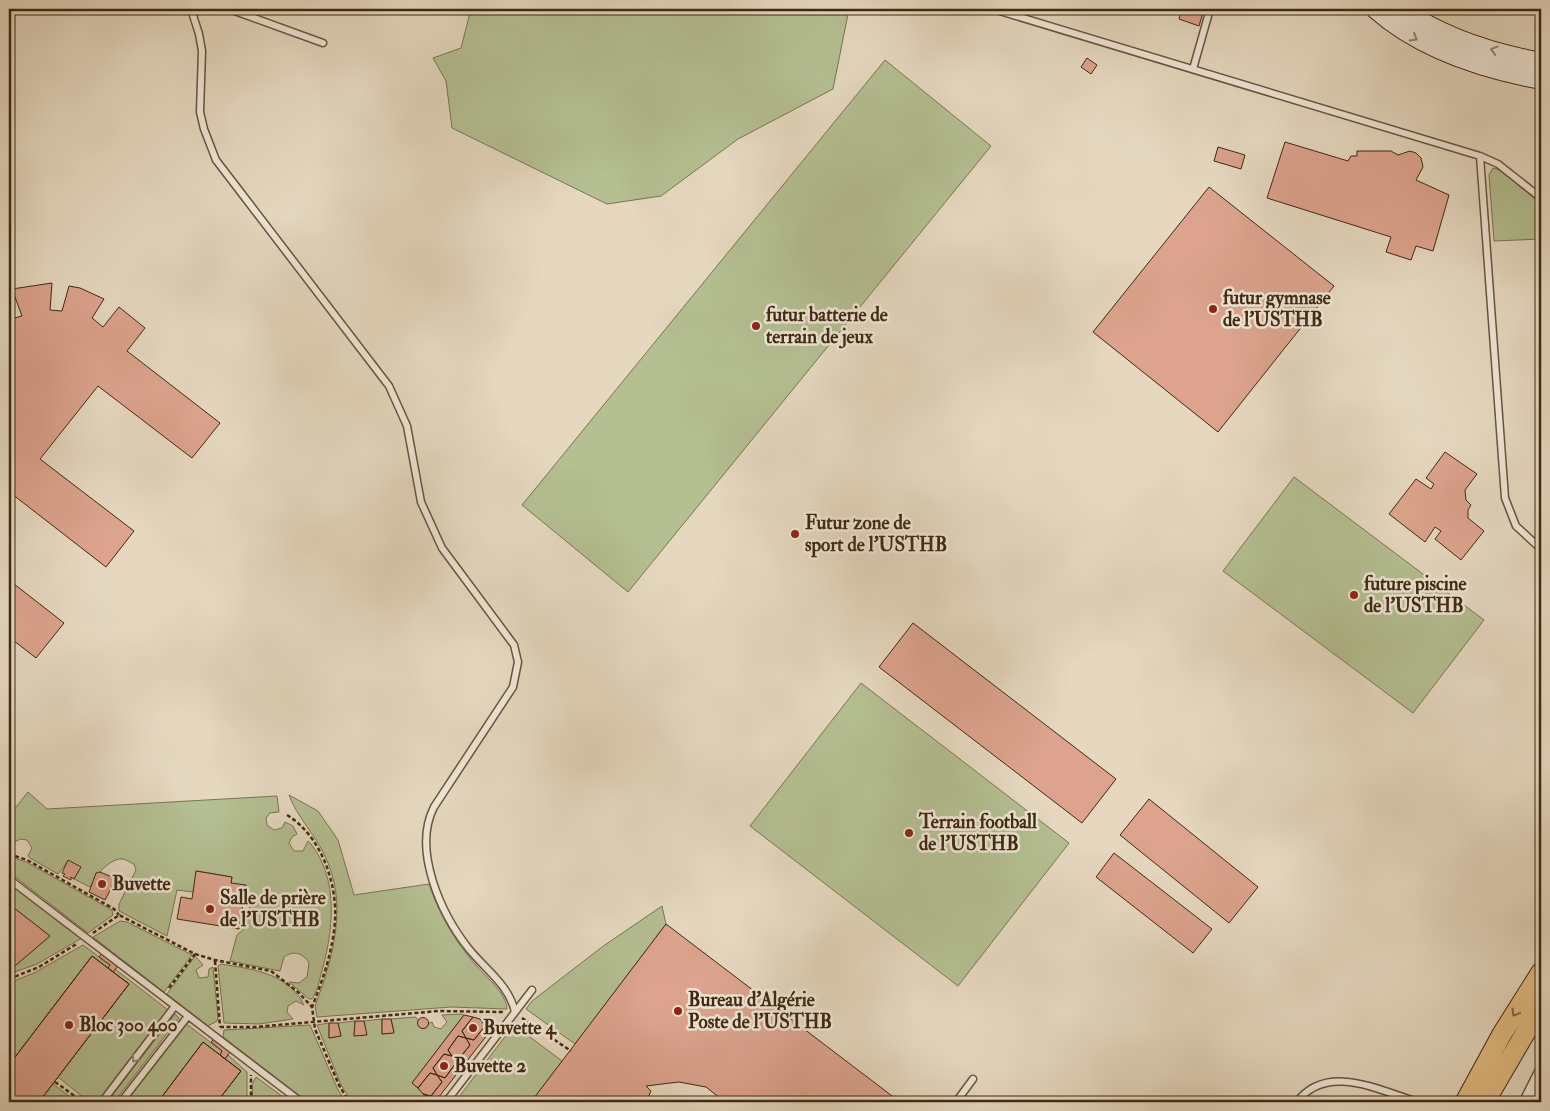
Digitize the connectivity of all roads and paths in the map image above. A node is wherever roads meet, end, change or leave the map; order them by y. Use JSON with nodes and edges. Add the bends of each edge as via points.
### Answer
{"nodes":[{"id":1,"x":191,"y":9,"type":"edge"},
{"id":2,"x":229,"y":9,"type":"edge"},
{"id":3,"x":993,"y":9,"type":"edge"},
{"id":4,"x":1023,"y":9,"type":"edge"},
{"id":5,"x":1210,"y":9,"type":"edge"},
{"id":6,"x":1376,"y":9,"type":"edge"},
{"id":7,"x":1402,"y":9,"type":"edge"},
{"id":8,"x":1020,"y":17,"type":"junction"},
{"id":9,"x":323,"y":43,"type":"dead end"},
{"id":10,"x":1541,"y":62,"type":"edge"},
{"id":11,"x":1192,"y":69,"type":"junction"},
{"id":12,"x":1541,"y":80,"type":"edge"},
{"id":13,"x":1480,"y":156,"type":"junction"},
{"id":14,"x":1541,"y":198,"type":"edge"},
{"id":15,"x":1541,"y":549,"type":"edge"},
{"id":16,"x":288,"y":815,"type":"dead end"},
{"id":17,"x":9,"y":854,"type":"edge"},
{"id":18,"x":9,"y":880,"type":"edge"},
{"id":19,"x":119,"y":915,"type":"junction"},
{"id":20,"x":86,"y":938,"type":"junction"},
{"id":21,"x":195,"y":954,"type":"junction"},
{"id":22,"x":215,"y":960,"type":"junction"},
{"id":23,"x":1541,"y":972,"type":"edge"},
{"id":24,"x":9,"y":979,"type":"edge"},
{"id":25,"x":532,"y":990,"type":"dead end"},
{"id":26,"x":163,"y":997,"type":"junction"},
{"id":27,"x":175,"y":1006,"type":"junction"},
{"id":28,"x":1541,"y":1006,"type":"edge"},
{"id":29,"x":312,"y":1007,"type":"junction"},
{"id":30,"x":515,"y":1012,"type":"junction"},
{"id":31,"x":188,"y":1016,"type":"junction"},
{"id":32,"x":313,"y":1022,"type":"junction"},
{"id":33,"x":220,"y":1027,"type":"junction"},
{"id":34,"x":213,"y":1035,"type":"junction"},
{"id":35,"x":570,"y":1050,"type":"dead end"},
{"id":36,"x":256,"y":1068,"type":"junction"},
{"id":37,"x":1541,"y":1072,"type":"edge"},
{"id":38,"x":973,"y":1079,"type":"dead end"},
{"id":39,"x":55,"y":1082,"type":"dead end"},
{"id":40,"x":82,"y":1102,"type":"edge"},
{"id":41,"x":102,"y":1102,"type":"edge"},
{"id":42,"x":121,"y":1102,"type":"edge"},
{"id":43,"x":251,"y":1102,"type":"edge"},
{"id":44,"x":302,"y":1102,"type":"edge"},
{"id":45,"x":349,"y":1102,"type":"edge"},
{"id":46,"x":446,"y":1102,"type":"edge"},
{"id":47,"x":956,"y":1102,"type":"edge"},
{"id":48,"x":1297,"y":1102,"type":"edge"},
{"id":49,"x":1418,"y":1102,"type":"edge"},
{"id":50,"x":1465,"y":1102,"type":"edge"},
{"id":51,"x":1485,"y":1102,"type":"edge"},
{"id":52,"x":1526,"y":1102,"type":"edge"}],
"edges":[{"from":1,"to":30,"type":"lane","via":[[202,51],[200,112],[216,160],[389,386],[407,426],[417,487],[432,531],[514,645],[518,662],[512,687],[434,807],[426,838],[434,883],[445,912],[470,950],[509,992]]},
{"from":2,"to":9,"type":"lane"},
{"from":3,"to":8,"type":"lane"},
{"from":4,"to":8,"type":"lane"},
{"from":5,"to":11,"type":"lane"},
{"from":6,"to":12,"type":"main road","one_way":true,"via":[[1424,43],[1487,66]]},
{"from":10,"to":7,"type":"main road","one_way":true,"via":[[1462,39]]},
{"from":8,"to":11,"type":"lane"},
{"from":11,"to":13,"type":"lane"},
{"from":13,"to":14,"type":"lane","via":[[1498,164]]},
{"from":13,"to":15,"type":"lane","via":[[1505,498],[1516,526]]},
{"from":16,"to":29,"type":"path","via":[[311,836],[319,850],[329,876],[335,908],[330,951]]},
{"from":17,"to":19,"type":"path","via":[[27,860],[114,909]]},
{"from":18,"to":20,"type":"lane"},
{"from":19,"to":20,"type":"path"},
{"from":19,"to":21,"type":"path"},
{"from":20,"to":24,"type":"path","via":[[39,967]]},
{"from":20,"to":26,"type":"lane"},
{"from":21,"to":22,"type":"path"},
{"from":21,"to":26,"type":"path"},
{"from":22,"to":29,"type":"path","via":[[272,971]]},
{"from":22,"to":33,"type":"path"},
{"from":23,"to":50,"type":"main road","one_way":true},
{"from":25,"to":30,"type":"lane"},
{"from":26,"to":27,"type":"lane"},
{"from":27,"to":31,"type":"lane"},
{"from":27,"to":41,"type":"lane","one_way":true},
{"from":28,"to":51,"type":"main road"},
{"from":29,"to":32,"type":"path"},
{"from":30,"to":32,"type":"path","via":[[438,1011]]},
{"from":30,"to":35,"type":"path"},
{"from":30,"to":46,"type":"lane"},
{"from":31,"to":34,"type":"lane"},
{"from":31,"to":42,"type":"lane"},
{"from":32,"to":33,"type":"path"},
{"from":32,"to":45,"type":"path","via":[[338,1085]]},
{"from":33,"to":34,"type":"path"},
{"from":34,"to":36,"type":"lane"},
{"from":36,"to":43,"type":"path","via":[[250,1075]]},
{"from":36,"to":44,"type":"lane"},
{"from":37,"to":52,"type":"street"},
{"from":38,"to":47,"type":"lane"},
{"from":39,"to":40,"type":"path"},
{"from":48,"to":49,"type":"lane","via":[[1316,1085],[1334,1080]]}]}
